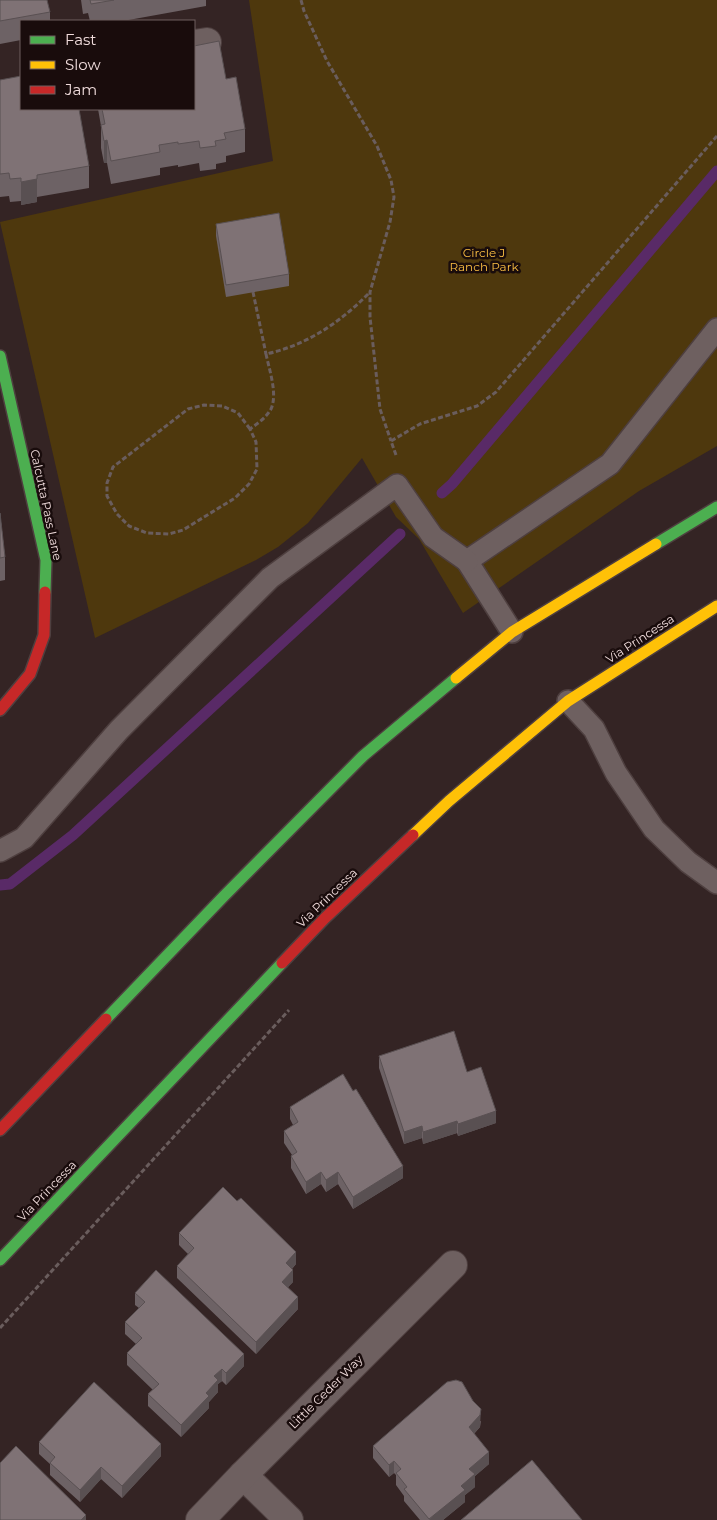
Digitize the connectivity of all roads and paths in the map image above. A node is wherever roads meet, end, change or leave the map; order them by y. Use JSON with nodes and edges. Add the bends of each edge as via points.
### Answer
{"nodes":[{"id":1,"x":301,"y":0,"type":"edge"},
{"id":2,"x":717,"y":136,"type":"edge"},
{"id":3,"x":253,"y":292,"type":"edge"},
{"id":4,"x":370,"y":292,"type":"junction"},
{"id":5,"x":717,"y":330,"type":"edge"},
{"id":6,"x":266,"y":354,"type":"junction"},
{"id":7,"x":0,"y":356,"type":"edge"},
{"id":8,"x":250,"y":429,"type":"junction"},
{"id":9,"x":391,"y":441,"type":"junction"},
{"id":10,"x":397,"y":457,"type":"dead end"},
{"id":11,"x":717,"y":507,"type":"edge"},
{"id":12,"x":466,"y":561,"type":"junction"},
{"id":13,"x":717,"y":606,"type":"edge"},
{"id":14,"x":512,"y":632,"type":"junction"},
{"id":15,"x":568,"y":701,"type":"junction"},
{"id":16,"x":0,"y":710,"type":"edge"},
{"id":17,"x":0,"y":852,"type":"edge"},
{"id":18,"x":717,"y":883,"type":"edge"},
{"id":19,"x":295,"y":1003,"type":"dead end"},
{"id":20,"x":0,"y":1130,"type":"edge"},
{"id":21,"x":0,"y":1260,"type":"edge"},
{"id":22,"x":453,"y":1265,"type":"dead end"},
{"id":23,"x":0,"y":1328,"type":"edge"},
{"id":24,"x":243,"y":1475,"type":"junction"},
{"id":25,"x":200,"y":1520,"type":"edge"},
{"id":26,"x":289,"y":1520,"type":"edge"}],
"edges":[{"from":1,"to":4,"type":"path","via":[[327,61],[377,146],[391,180],[394,197],[390,222]]},
{"from":2,"to":9,"type":"path","via":[[496,392],[477,406],[420,424]]},
{"from":3,"to":6,"type":"path"},
{"from":4,"to":6,"type":"path","via":[[333,325],[306,340]]},
{"from":4,"to":9,"type":"path","via":[[380,409]]},
{"from":5,"to":12,"type":"lane","via":[[610,464]]},
{"from":6,"to":8,"type":"path","via":[[273,393],[271,408],[264,419]]},
{"from":7,"to":16,"type":"street","name":"Calcutta Pass Lane","via":[[46,560],[44,635],[30,674]]},
{"from":8,"to":8,"type":"path","via":[[256,442],[257,469],[249,484],[235,498],[183,530],[169,534],[147,533],[129,526],[117,514],[107,496],[114,468],[188,409],[204,405],[222,406],[238,413]]},
{"from":9,"to":10,"type":"path"},
{"from":11,"to":14,"type":"street"},
{"from":12,"to":14,"type":"lane"},
{"from":12,"to":17,"type":"lane","via":[[433,537],[397,485],[270,578],[119,730],[24,838]]},
{"from":13,"to":15,"type":"street","name":"Via Princessa"},
{"from":14,"to":20,"type":"street","via":[[363,756]]},
{"from":15,"to":18,"type":"lane","via":[[594,730],[616,773],[654,829],[688,862]]},
{"from":15,"to":21,"type":"street","name":"Via Princessa","via":[[448,801],[325,918]]},
{"from":19,"to":23,"type":"path"},
{"from":22,"to":24,"type":"street","name":"Little Ceder Way"},
{"from":24,"to":25,"type":"street","name":"Little Ceder Way"},
{"from":24,"to":26,"type":"street"}]}
